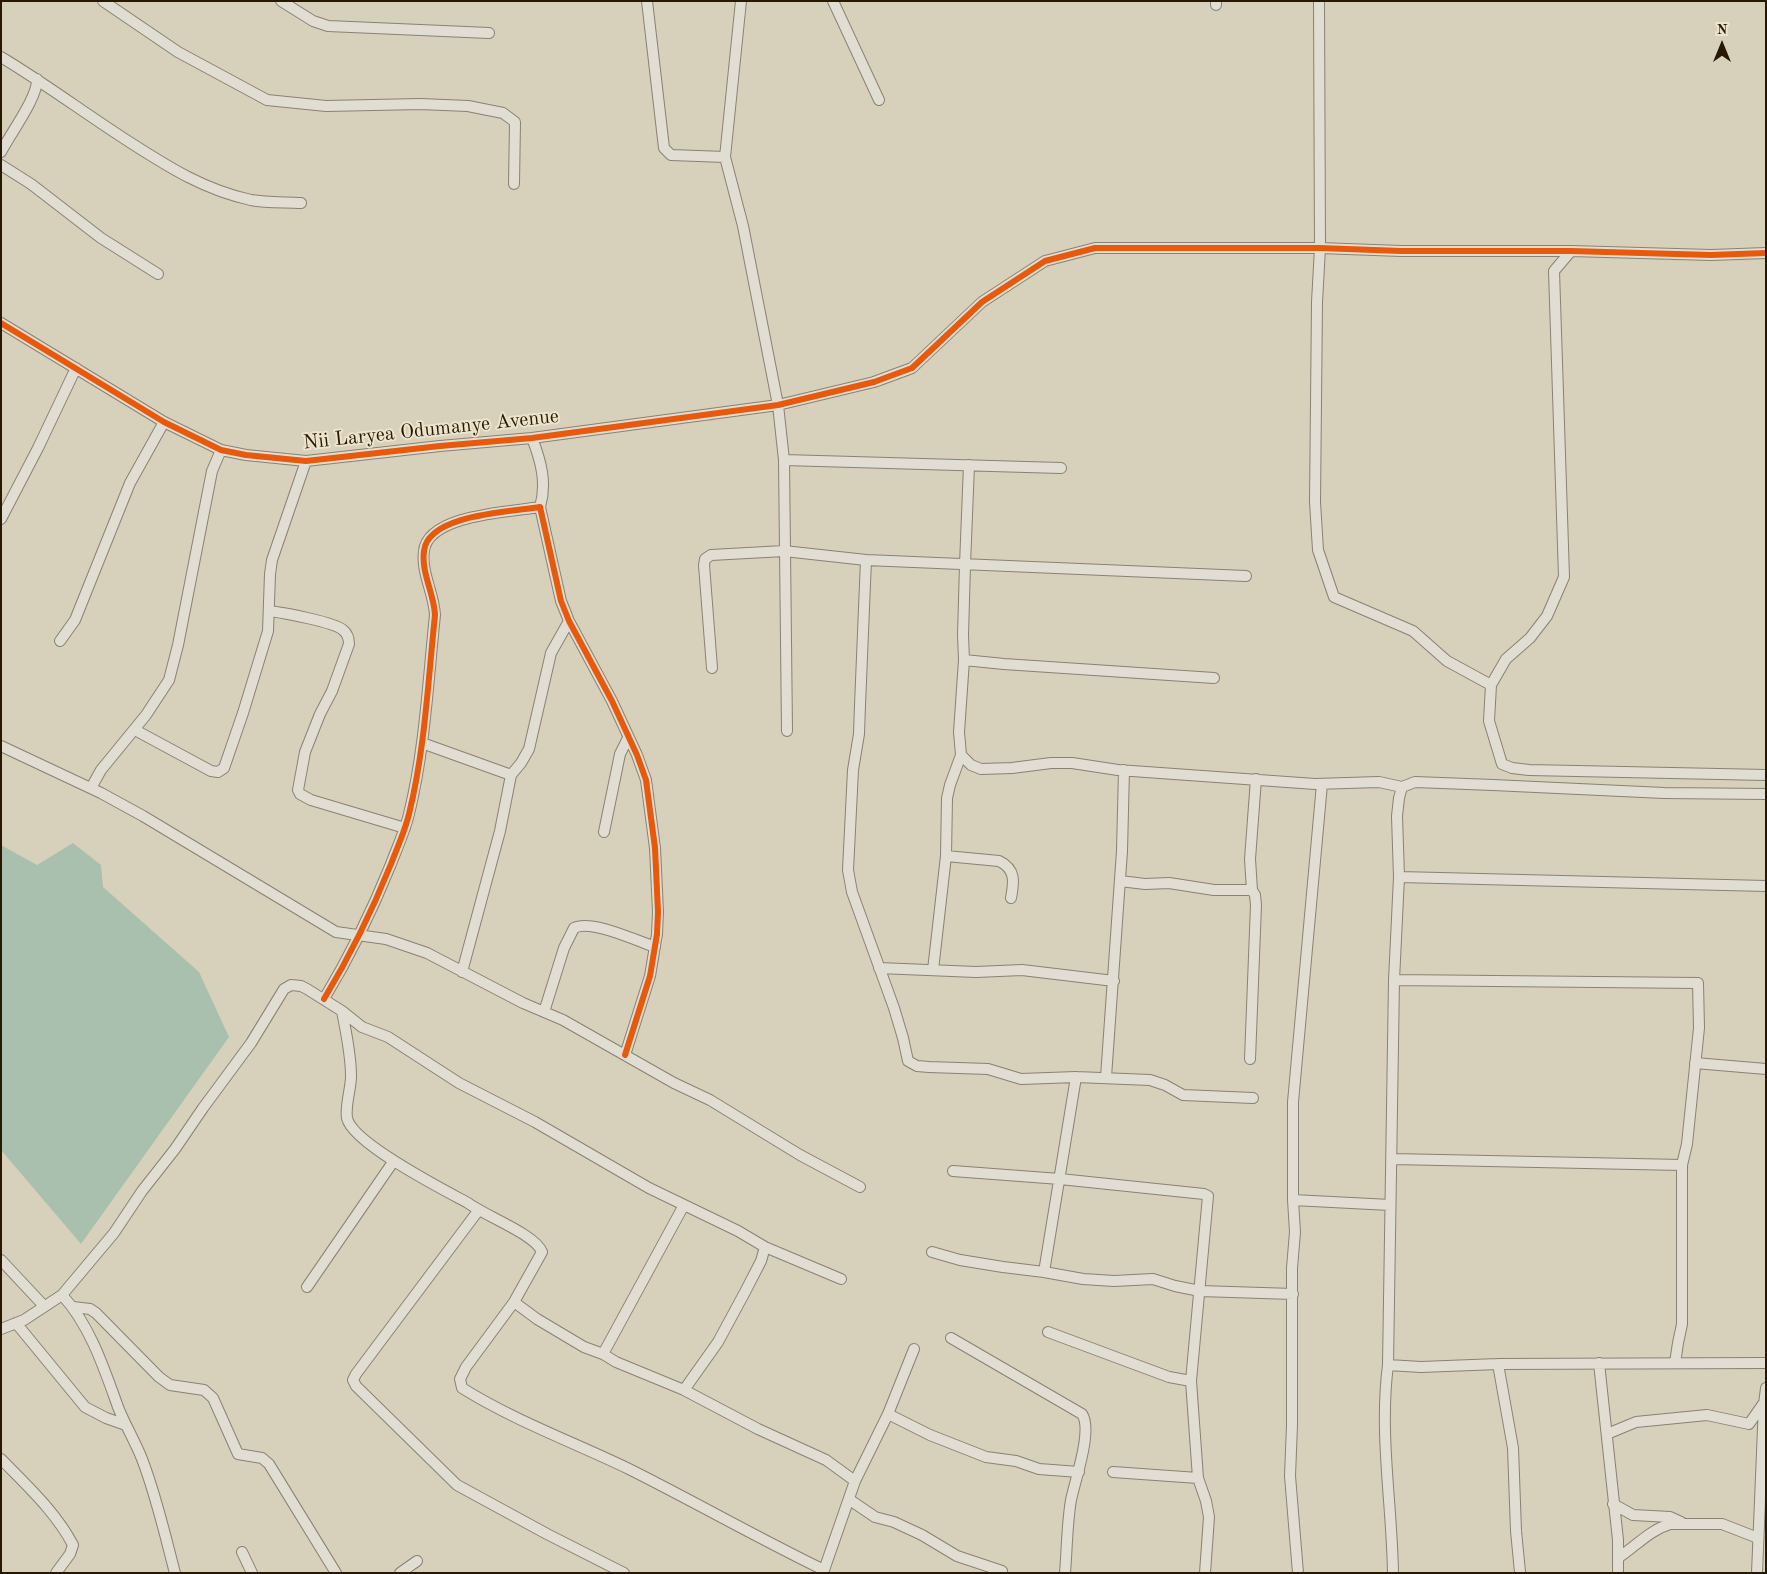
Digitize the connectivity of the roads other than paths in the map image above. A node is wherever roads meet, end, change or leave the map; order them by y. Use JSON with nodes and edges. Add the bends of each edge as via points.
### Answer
{"nodes":[{"id":1,"x":103,"y":1,"type":"edge"},
{"id":2,"x":281,"y":1,"type":"edge"},
{"id":3,"x":647,"y":1,"type":"edge"},
{"id":4,"x":742,"y":1,"type":"edge"},
{"id":5,"x":833,"y":1,"type":"edge"},
{"id":6,"x":1319,"y":1,"type":"edge"},
{"id":7,"x":489,"y":33,"type":"dead end"},
{"id":8,"x":1,"y":57,"type":"edge"},
{"id":9,"x":37,"y":79,"type":"junction"},
{"id":10,"x":879,"y":100,"type":"dead end"},
{"id":11,"x":1,"y":152,"type":"edge"},
{"id":12,"x":725,"y":157,"type":"junction"},
{"id":13,"x":1,"y":165,"type":"edge"},
{"id":14,"x":514,"y":184,"type":"dead end"},
{"id":15,"x":301,"y":203,"type":"dead end"},
{"id":16,"x":1320,"y":248,"type":"junction"},
{"id":17,"x":1571,"y":251,"type":"junction"},
{"id":18,"x":1766,"y":253,"type":"edge"},
{"id":19,"x":158,"y":274,"type":"dead end"},
{"id":20,"x":1,"y":323,"type":"edge"},
{"id":21,"x":76,"y":368,"type":"junction"},
{"id":22,"x":778,"y":405,"type":"junction"},
{"id":23,"x":164,"y":422,"type":"junction"},
{"id":24,"x":532,"y":438,"type":"junction"},
{"id":25,"x":220,"y":450,"type":"junction"},
{"id":26,"x":784,"y":460,"type":"junction"},
{"id":27,"x":306,"y":461,"type":"junction"},
{"id":28,"x":969,"y":465,"type":"junction"},
{"id":29,"x":1062,"y":468,"type":"dead end"},
{"id":30,"x":540,"y":507,"type":"junction"},
{"id":31,"x":1,"y":519,"type":"edge"},
{"id":32,"x":784,"y":551,"type":"junction"},
{"id":33,"x":866,"y":560,"type":"junction"},
{"id":34,"x":964,"y":564,"type":"junction"},
{"id":35,"x":1246,"y":576,"type":"dead end"},
{"id":36,"x":270,"y":611,"type":"junction"},
{"id":37,"x":569,"y":621,"type":"junction"},
{"id":38,"x":60,"y":641,"type":"dead end"},
{"id":39,"x":964,"y":660,"type":"junction"},
{"id":40,"x":712,"y":668,"type":"dead end"},
{"id":41,"x":1214,"y":678,"type":"dead end"},
{"id":42,"x":1491,"y":685,"type":"junction"},
{"id":43,"x":135,"y":730,"type":"junction"},
{"id":44,"x":787,"y":731,"type":"dead end"},
{"id":45,"x":628,"y":738,"type":"junction"},
{"id":46,"x":422,"y":743,"type":"junction"},
{"id":47,"x":1,"y":746,"type":"edge"},
{"id":48,"x":962,"y":755,"type":"junction"},
{"id":49,"x":1124,"y":770,"type":"junction"},
{"id":50,"x":510,"y":775,"type":"junction"},
{"id":51,"x":1766,"y":775,"type":"edge"},
{"id":52,"x":1256,"y":779,"type":"junction"},
{"id":53,"x":1322,"y":784,"type":"junction"},
{"id":54,"x":1402,"y":787,"type":"junction"},
{"id":55,"x":91,"y":788,"type":"junction"},
{"id":56,"x":1766,"y":794,"type":"edge"},
{"id":57,"x":405,"y":828,"type":"junction"},
{"id":58,"x":604,"y":832,"type":"dead end"},
{"id":59,"x":946,"y":856,"type":"junction"},
{"id":60,"x":1399,"y":877,"type":"junction"},
{"id":61,"x":1120,"y":881,"type":"junction"},
{"id":62,"x":1766,"y":886,"type":"edge"},
{"id":63,"x":1252,"y":890,"type":"junction"},
{"id":64,"x":1011,"y":898,"type":"dead end"},
{"id":65,"x":359,"y":936,"type":"junction"},
{"id":66,"x":656,"y":947,"type":"junction"},
{"id":67,"x":879,"y":968,"type":"junction"},
{"id":68,"x":933,"y":970,"type":"junction"},
{"id":69,"x":462,"y":972,"type":"junction"},
{"id":70,"x":1394,"y":980,"type":"junction"},
{"id":71,"x":1114,"y":981,"type":"junction"},
{"id":72,"x":324,"y":1000,"type":"junction"},
{"id":73,"x":342,"y":1011,"type":"junction"},
{"id":74,"x":544,"y":1012,"type":"junction"},
{"id":75,"x":625,"y":1055,"type":"junction"},
{"id":76,"x":1250,"y":1059,"type":"dead end"},
{"id":77,"x":1695,"y":1064,"type":"junction"},
{"id":78,"x":1766,"y":1070,"type":"edge"},
{"id":79,"x":1076,"y":1076,"type":"junction"},
{"id":80,"x":1106,"y":1077,"type":"junction"},
{"id":81,"x":1253,"y":1098,"type":"dead end"},
{"id":82,"x":1392,"y":1159,"type":"junction"},
{"id":83,"x":394,"y":1162,"type":"junction"},
{"id":84,"x":1682,"y":1165,"type":"junction"},
{"id":85,"x":953,"y":1171,"type":"dead end"},
{"id":86,"x":1060,"y":1179,"type":"junction"},
{"id":87,"x":860,"y":1187,"type":"dead end"},
{"id":88,"x":1293,"y":1200,"type":"junction"},
{"id":89,"x":684,"y":1205,"type":"junction"},
{"id":90,"x":1390,"y":1205,"type":"junction"},
{"id":91,"x":478,"y":1211,"type":"junction"},
{"id":92,"x":765,"y":1247,"type":"junction"},
{"id":93,"x":932,"y":1252,"type":"dead end"},
{"id":94,"x":1,"y":1260,"type":"edge"},
{"id":95,"x":1044,"y":1272,"type":"junction"},
{"id":96,"x":841,"y":1279,"type":"dead end"},
{"id":97,"x":308,"y":1287,"type":"dead end"},
{"id":98,"x":1200,"y":1291,"type":"junction"},
{"id":99,"x":1293,"y":1294,"type":"junction"},
{"id":100,"x":62,"y":1295,"type":"junction"},
{"id":101,"x":514,"y":1302,"type":"junction"},
{"id":102,"x":44,"y":1306,"type":"junction"},
{"id":103,"x":73,"y":1307,"type":"junction"},
{"id":104,"x":16,"y":1323,"type":"junction"},
{"id":105,"x":1,"y":1329,"type":"edge"},
{"id":106,"x":1048,"y":1332,"type":"dead end"},
{"id":107,"x":951,"y":1338,"type":"dead end"},
{"id":108,"x":914,"y":1349,"type":"dead end"},
{"id":109,"x":603,"y":1354,"type":"junction"},
{"id":110,"x":1766,"y":1362,"type":"edge"},
{"id":111,"x":1600,"y":1363,"type":"junction"},
{"id":112,"x":1676,"y":1363,"type":"junction"},
{"id":113,"x":1498,"y":1364,"type":"junction"},
{"id":114,"x":1388,"y":1365,"type":"junction"},
{"id":115,"x":1191,"y":1381,"type":"junction"},
{"id":116,"x":1766,"y":1388,"type":"edge"},
{"id":117,"x":684,"y":1390,"type":"junction"},
{"id":118,"x":1765,"y":1405,"type":"edge"},
{"id":119,"x":888,"y":1414,"type":"junction"},
{"id":120,"x":126,"y":1425,"type":"junction"},
{"id":121,"x":1607,"y":1434,"type":"junction"},
{"id":122,"x":1,"y":1459,"type":"edge"},
{"id":123,"x":1079,"y":1472,"type":"junction"},
{"id":124,"x":1113,"y":1472,"type":"dead end"},
{"id":125,"x":1198,"y":1478,"type":"junction"},
{"id":126,"x":855,"y":1481,"type":"junction"},
{"id":127,"x":850,"y":1500,"type":"junction"},
{"id":128,"x":1613,"y":1504,"type":"junction"},
{"id":129,"x":1683,"y":1523,"type":"junction"},
{"id":130,"x":1758,"y":1538,"type":"junction"},
{"id":131,"x":242,"y":1552,"type":"dead end"},
{"id":132,"x":1618,"y":1558,"type":"junction"},
{"id":133,"x":417,"y":1560,"type":"dead end"},
{"id":134,"x":824,"y":1571,"type":"edge"},
{"id":135,"x":1002,"y":1571,"type":"dead end"},
{"id":136,"x":1520,"y":1572,"type":"edge"},
{"id":137,"x":56,"y":1573,"type":"edge"},
{"id":138,"x":175,"y":1573,"type":"edge"},
{"id":139,"x":252,"y":1573,"type":"edge"},
{"id":140,"x":336,"y":1573,"type":"edge"},
{"id":141,"x":400,"y":1573,"type":"edge"},
{"id":142,"x":624,"y":1573,"type":"edge"},
{"id":143,"x":1065,"y":1573,"type":"edge"},
{"id":144,"x":1205,"y":1573,"type":"edge"},
{"id":145,"x":1298,"y":1573,"type":"edge"},
{"id":146,"x":1394,"y":1573,"type":"edge"},
{"id":147,"x":1618,"y":1573,"type":"edge"},
{"id":148,"x":1756,"y":1573,"type":"edge"}],
"edges":[{"from":1,"to":14,"type":"street","via":[[178,52],[267,100],[326,106],[441,105],[485,108],[503,113],[515,122]]},
{"from":2,"to":7,"type":"street","via":[[313,21],[328,26]]},
{"from":3,"to":12,"type":"street","via":[[664,148],[671,155]]},
{"from":4,"to":12,"type":"street"},
{"from":5,"to":10,"type":"street"},
{"from":6,"to":16,"type":"street"},
{"from":8,"to":9,"type":"street"},
{"from":9,"to":11,"type":"street","via":[[33,98]]},
{"from":9,"to":15,"type":"street","via":[[187,178],[252,200]]},
{"from":12,"to":22,"type":"street","via":[[743,226]]},
{"from":13,"to":19,"type":"street","via":[[32,184],[101,238]]},
{"from":16,"to":17,"type":"street","name":"Nii Laryea Odumanye Avenue"},
{"from":16,"to":22,"type":"street","name":"Nii Laryea Odumanye Avenue","via":[[1095,248],[1045,261],[982,302],[912,368],[874,382]]},
{"from":16,"to":42,"type":"street","via":[[1315,502],[1318,550],[1334,596],[1413,631],[1446,661]]},
{"from":17,"to":18,"type":"street","name":"Nii Laryea Odumanye Avenue","via":[[1711,255]]},
{"from":17,"to":42,"type":"street","via":[[1554,271],[1564,577],[1546,616],[1530,638],[1506,659]]},
{"from":20,"to":21,"type":"street","name":"Nii Laryea Odumanye Avenue"},
{"from":21,"to":23,"type":"street","name":"Nii Laryea Odumanye Avenue"},
{"from":21,"to":31,"type":"street"},
{"from":22,"to":24,"type":"street","name":"Nii Laryea Odumanye Avenue"},
{"from":22,"to":26,"type":"street"},
{"from":23,"to":25,"type":"street","name":"Nii Laryea Odumanye Avenue"},
{"from":23,"to":38,"type":"street","via":[[130,483],[75,620]]},
{"from":24,"to":27,"type":"street","name":"Nii Laryea Odumanye Avenue"},
{"from":24,"to":30,"type":"street","via":[[543,478]]},
{"from":25,"to":27,"type":"street","name":"Nii Laryea Odumanye Avenue"},
{"from":25,"to":43,"type":"street","via":[[212,471],[178,645],[168,680]]},
{"from":26,"to":28,"type":"street"},
{"from":26,"to":32,"type":"street"},
{"from":27,"to":36,"type":"street","via":[[272,560]]},
{"from":28,"to":29,"type":"street"},
{"from":28,"to":34,"type":"street"},
{"from":30,"to":37,"type":"street","via":[[560,601]]},
{"from":30,"to":46,"type":"street","via":[[456,521],[443,526],[427,541],[424,564],[435,615]]},
{"from":32,"to":33,"type":"street"},
{"from":32,"to":40,"type":"street","via":[[711,555],[705,559]]},
{"from":32,"to":44,"type":"street"},
{"from":33,"to":34,"type":"street"},
{"from":33,"to":67,"type":"street","via":[[859,734],[853,770],[848,870],[852,892]]},
{"from":34,"to":35,"type":"street"},
{"from":34,"to":39,"type":"street"},
{"from":36,"to":43,"type":"street","via":[[264,648],[224,768],[212,772]]},
{"from":36,"to":57,"type":"street","via":[[336,626],[348,636],[349,644],[332,692],[305,752],[300,794],[310,800]]},
{"from":37,"to":45,"type":"street"},
{"from":37,"to":50,"type":"street","via":[[551,653],[529,749]]},
{"from":39,"to":41,"type":"street"},
{"from":39,"to":48,"type":"street","via":[[959,732]]},
{"from":42,"to":51,"type":"street","via":[[1489,721],[1502,764],[1512,768]]},
{"from":43,"to":55,"type":"street","via":[[101,770]]},
{"from":45,"to":58,"type":"street","via":[[620,754]]},
{"from":45,"to":66,"type":"street","via":[[646,780],[654,838],[658,912]]},
{"from":46,"to":50,"type":"street"},
{"from":46,"to":57,"type":"street"},
{"from":47,"to":55,"type":"street"},
{"from":48,"to":49,"type":"street","via":[[981,769],[1052,762]]},
{"from":48,"to":59,"type":"street","via":[[947,798]]},
{"from":49,"to":52,"type":"street"},
{"from":49,"to":61,"type":"street"},
{"from":50,"to":69,"type":"street","via":[[500,831]]},
{"from":52,"to":53,"type":"street"},
{"from":52,"to":63,"type":"street","via":[[1250,859]]},
{"from":53,"to":54,"type":"street","via":[[1379,782]]},
{"from":53,"to":88,"type":"street","via":[[1293,1102]]},
{"from":54,"to":56,"type":"street","via":[[1415,782]]},
{"from":54,"to":60,"type":"street","via":[[1397,816]]},
{"from":55,"to":65,"type":"street","via":[[336,932]]},
{"from":57,"to":65,"type":"street"},
{"from":59,"to":64,"type":"street","via":[[999,861],[1007,865],[1012,872]]},
{"from":59,"to":68,"type":"street"},
{"from":60,"to":62,"type":"street"},
{"from":60,"to":70,"type":"street"},
{"from":61,"to":63,"type":"street","via":[[1169,883],[1214,890]]},
{"from":61,"to":71,"type":"street"},
{"from":63,"to":76,"type":"street","via":[[1256,905]]},
{"from":65,"to":69,"type":"street","via":[[386,939],[426,953]]},
{"from":65,"to":72,"type":"street"},
{"from":66,"to":74,"type":"street","via":[[584,924],[574,928],[564,948]]},
{"from":66,"to":75,"type":"street"},
{"from":67,"to":68,"type":"street"},
{"from":67,"to":79,"type":"street","via":[[908,1061],[917,1066],[988,1069],[1021,1079]]},
{"from":68,"to":71,"type":"street","via":[[1022,970]]},
{"from":69,"to":74,"type":"street"},
{"from":70,"to":77,"type":"street","via":[[1698,983],[1699,1028]]},
{"from":70,"to":82,"type":"street"},
{"from":71,"to":80,"type":"street"},
{"from":72,"to":73,"type":"street"},
{"from":72,"to":100,"type":"street","via":[[300,986],[291,985],[284,989],[251,1043],[114,1233]]},
{"from":73,"to":83,"type":"street","via":[[351,1079],[347,1117],[353,1128]]},
{"from":73,"to":89,"type":"street","via":[[362,1027],[388,1037],[459,1083]]},
{"from":74,"to":75,"type":"street"},
{"from":75,"to":87,"type":"street"},
{"from":77,"to":78,"type":"street"},
{"from":77,"to":84,"type":"street"},
{"from":79,"to":80,"type":"street"},
{"from":79,"to":86,"type":"street"},
{"from":80,"to":81,"type":"street","via":[[1150,1080],[1184,1095]]},
{"from":82,"to":84,"type":"street"},
{"from":82,"to":90,"type":"street"},
{"from":83,"to":91,"type":"street"},
{"from":83,"to":97,"type":"street"},
{"from":84,"to":112,"type":"street","via":[[1682,1324]]},
{"from":85,"to":86,"type":"street"},
{"from":86,"to":95,"type":"street"},
{"from":86,"to":98,"type":"street","via":[[1208,1196]]},
{"from":88,"to":90,"type":"street"},
{"from":88,"to":99,"type":"street"},
{"from":89,"to":92,"type":"street"},
{"from":89,"to":109,"type":"street"},
{"from":90,"to":114,"type":"street"},
{"from":91,"to":101,"type":"street","via":[[520,1232],[539,1245],[542,1252]]},
{"from":91,"to":142,"type":"street","via":[[356,1374],[356,1386],[456,1485]]},
{"from":92,"to":96,"type":"street"},
{"from":92,"to":117,"type":"street","via":[[746,1292],[718,1342]]},
{"from":93,"to":95,"type":"street","via":[[977,1263]]},
{"from":94,"to":102,"type":"street"},
{"from":95,"to":98,"type":"street","via":[[1097,1280],[1153,1279]]},
{"from":98,"to":99,"type":"street"},
{"from":98,"to":115,"type":"street"},
{"from":99,"to":145,"type":"street","via":[[1290,1476]]},
{"from":100,"to":102,"type":"street"},
{"from":100,"to":103,"type":"street"},
{"from":101,"to":109,"type":"street","via":[[563,1336]]},
{"from":101,"to":134,"type":"street","via":[[466,1367],[460,1379],[462,1388],[507,1414],[632,1471]]},
{"from":102,"to":104,"type":"street"},
{"from":103,"to":120,"type":"street"},
{"from":103,"to":140,"type":"street","via":[[96,1313],[159,1377],[170,1384],[204,1390],[213,1398],[238,1454],[262,1458],[269,1464]]},
{"from":104,"to":105,"type":"street"},
{"from":104,"to":120,"type":"street","via":[[85,1406]]},
{"from":106,"to":115,"type":"street","via":[[1169,1378]]},
{"from":107,"to":123,"type":"street","via":[[1082,1414],[1086,1427]]},
{"from":108,"to":119,"type":"street"},
{"from":109,"to":117,"type":"street"},
{"from":110,"to":112,"type":"street"},
{"from":111,"to":112,"type":"street"},
{"from":111,"to":113,"type":"street"},
{"from":111,"to":121,"type":"street"},
{"from":113,"to":114,"type":"street"},
{"from":113,"to":136,"type":"street","via":[[1513,1448]]},
{"from":114,"to":146,"type":"street","via":[[1386,1429]]},
{"from":115,"to":125,"type":"street"},
{"from":116,"to":118,"type":"street"},
{"from":117,"to":126,"type":"street","via":[[826,1460]]},
{"from":118,"to":121,"type":"street","via":[[1749,1424],[1707,1415],[1636,1422]]},
{"from":118,"to":130,"type":"street"},
{"from":119,"to":123,"type":"street","via":[[986,1457],[1016,1461],[1039,1469]]},
{"from":119,"to":126,"type":"street"},
{"from":120,"to":138,"type":"street","via":[[142,1459]]},
{"from":121,"to":128,"type":"street"},
{"from":122,"to":137,"type":"street","via":[[39,1498],[73,1545]]},
{"from":123,"to":143,"type":"street","via":[[1071,1500]]},
{"from":124,"to":125,"type":"street"},
{"from":125,"to":144,"type":"street","via":[[1209,1517]]},
{"from":126,"to":127,"type":"street"},
{"from":127,"to":134,"type":"street"},
{"from":127,"to":135,"type":"street","via":[[875,1517],[922,1535],[957,1556]]},
{"from":128,"to":129,"type":"street","via":[[1633,1515],[1670,1517]]},
{"from":128,"to":132,"type":"street"},
{"from":129,"to":130,"type":"street","via":[[1722,1524]]},
{"from":129,"to":132,"type":"street","via":[[1662,1526]]},
{"from":130,"to":148,"type":"street"},
{"from":131,"to":139,"type":"street"},
{"from":132,"to":147,"type":"street"},
{"from":133,"to":141,"type":"street"}]}
